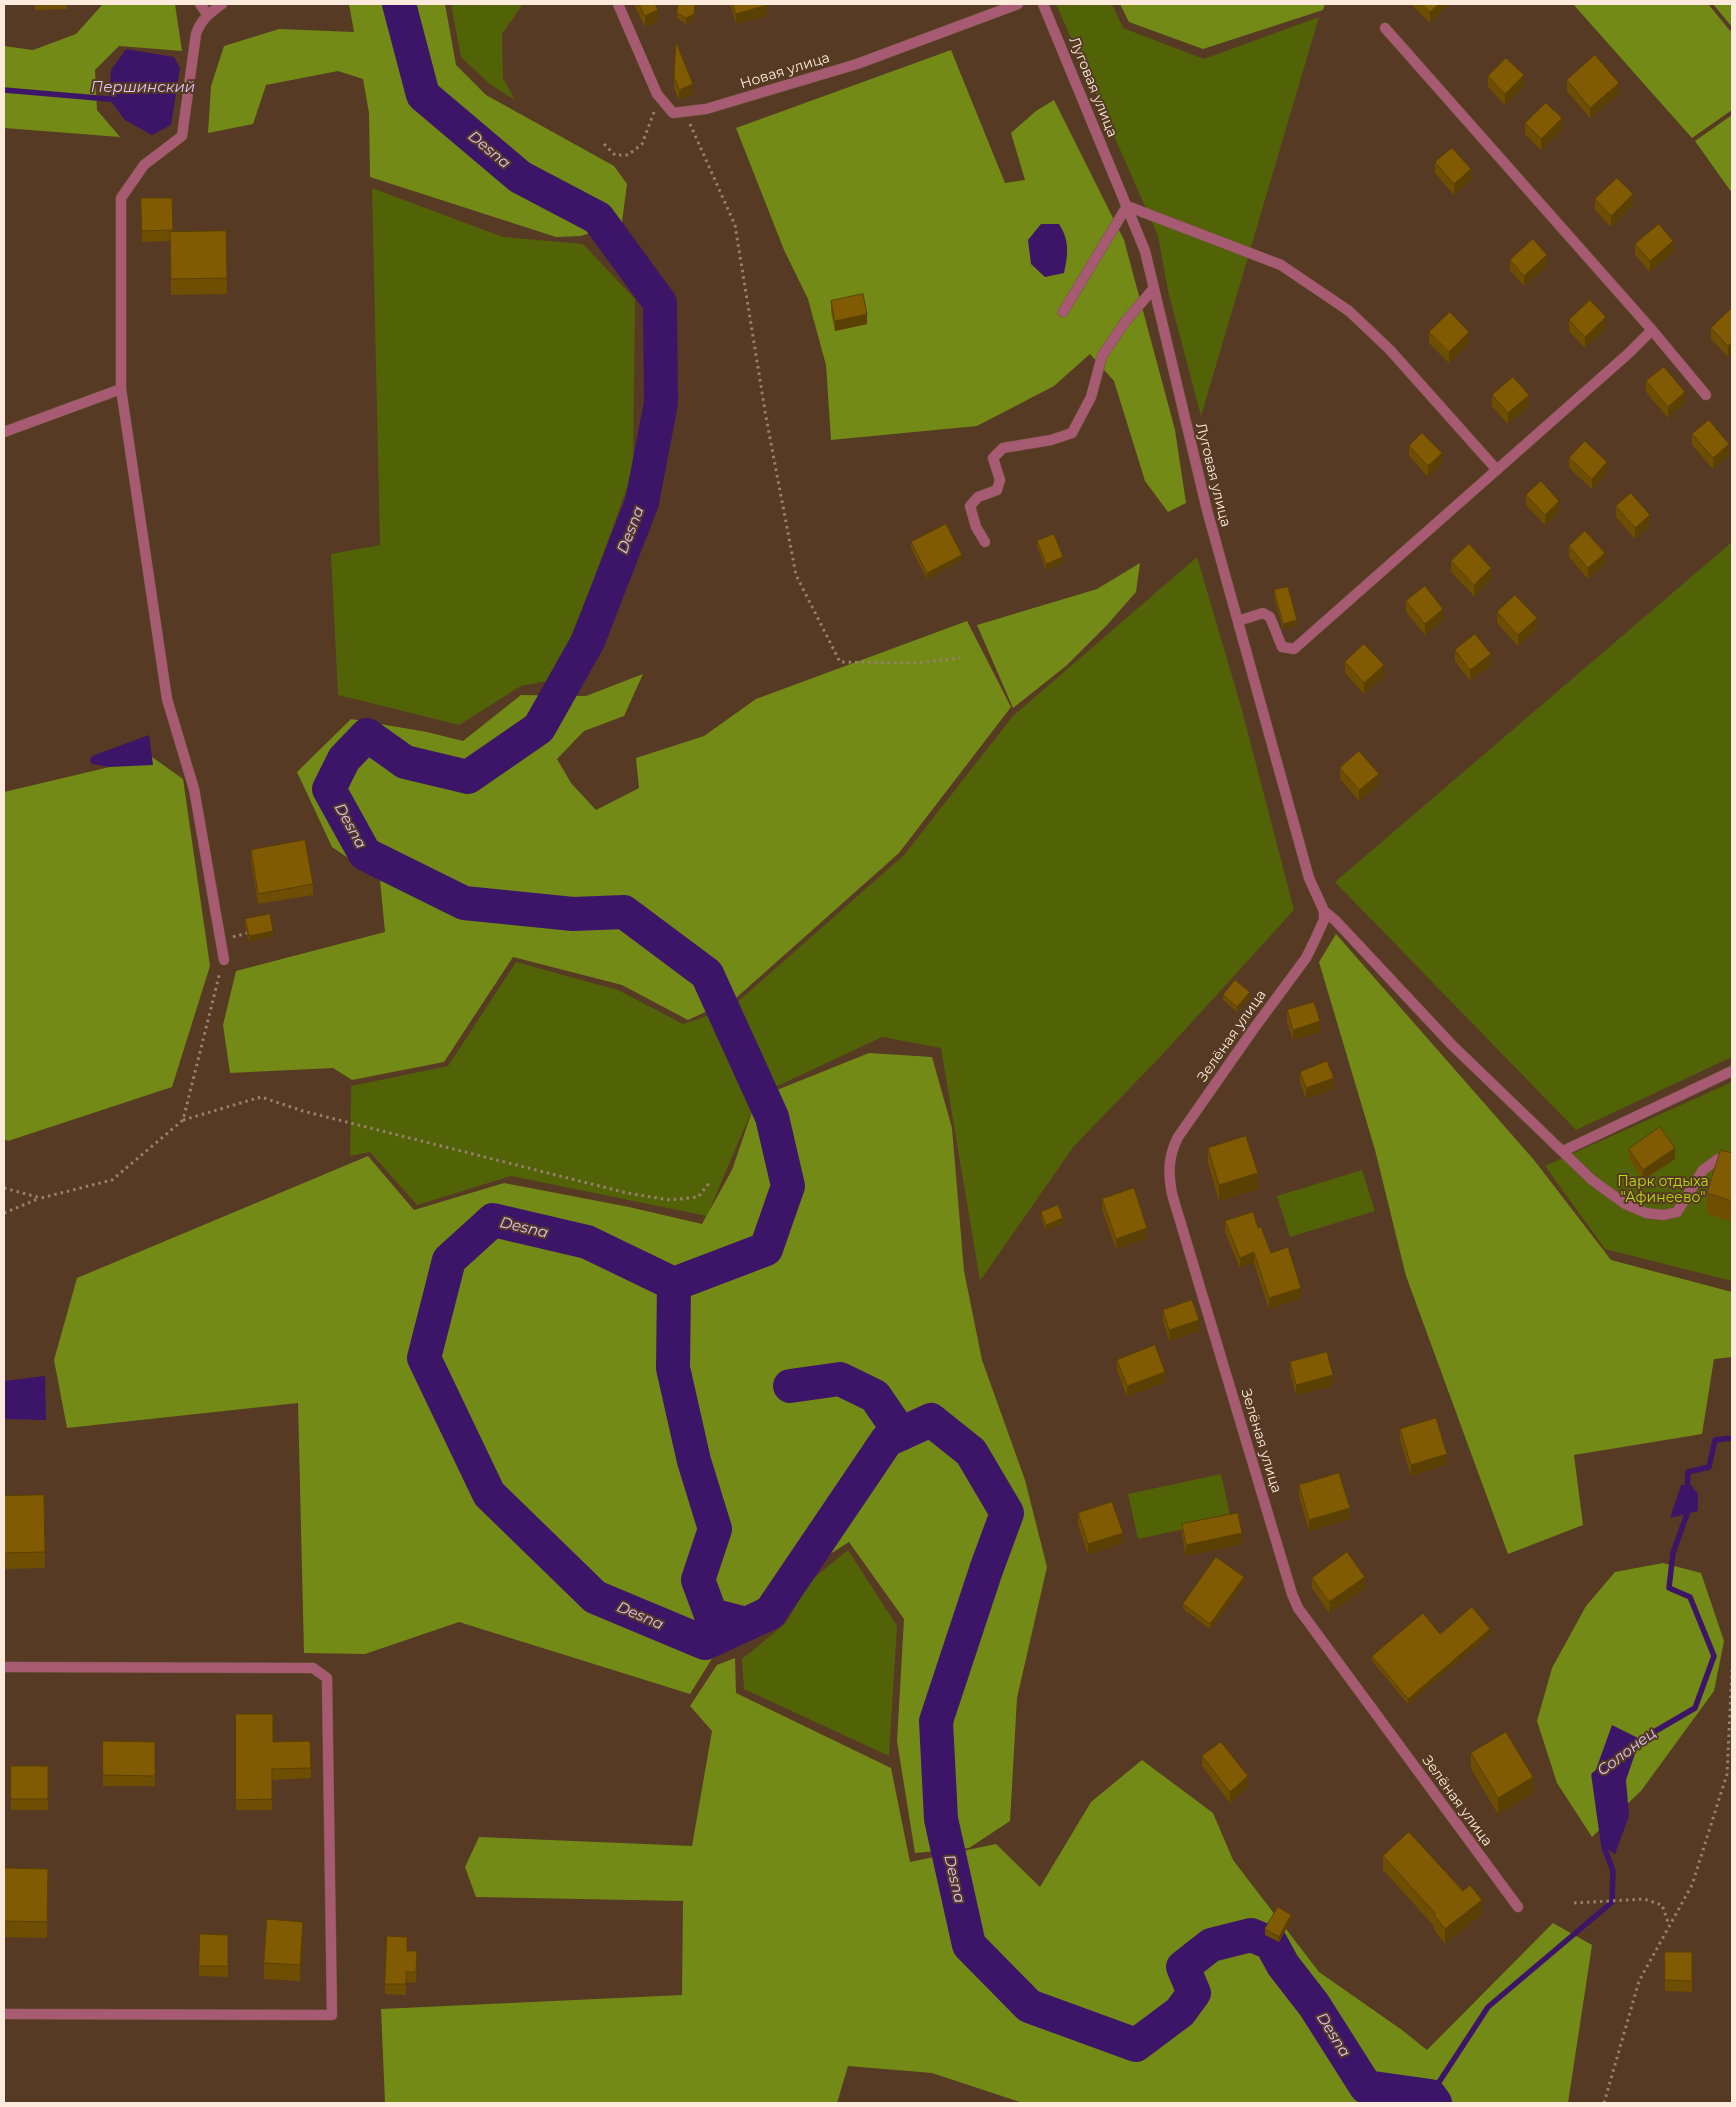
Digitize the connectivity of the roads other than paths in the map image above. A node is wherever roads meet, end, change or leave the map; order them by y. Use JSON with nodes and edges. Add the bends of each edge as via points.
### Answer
{"nodes":[{"id":1,"x":200,"y":4,"type":"edge"},
{"id":2,"x":222,"y":4,"type":"edge"},
{"id":3,"x":618,"y":4,"type":"edge"},
{"id":4,"x":1018,"y":4,"type":"edge"},
{"id":5,"x":1043,"y":4,"type":"edge"},
{"id":6,"x":207,"y":14,"type":"junction"},
{"id":7,"x":1385,"y":28,"type":"dead end"},
{"id":8,"x":1127,"y":206,"type":"junction"},
{"id":9,"x":1154,"y":288,"type":"junction"},
{"id":10,"x":1063,"y":312,"type":"dead end"},
{"id":11,"x":1652,"y":330,"type":"junction"},
{"id":12,"x":121,"y":389,"type":"junction"},
{"id":13,"x":1706,"y":395,"type":"dead end"},
{"id":14,"x":4,"y":432,"type":"edge"},
{"id":15,"x":1497,"y":470,"type":"junction"},
{"id":16,"x":985,"y":542,"type":"dead end"},
{"id":17,"x":1238,"y":621,"type":"junction"},
{"id":18,"x":1324,"y":912,"type":"junction"},
{"id":19,"x":224,"y":960,"type":"road end"},
{"id":20,"x":1732,"y":1070,"type":"edge"},
{"id":21,"x":1563,"y":1151,"type":"junction"},
{"id":22,"x":1732,"y":1161,"type":"edge"},
{"id":23,"x":4,"y":1667,"type":"edge"},
{"id":24,"x":1518,"y":1907,"type":"dead end"},
{"id":25,"x":4,"y":2014,"type":"edge"}],
"edges":[{"from":1,"to":6,"type":"lane"},
{"from":2,"to":6,"type":"lane"},
{"from":3,"to":4,"type":"lane","name":"Новая улица","via":[[656,92],[673,113],[706,109],[857,64]]},
{"from":5,"to":8,"type":"lane","name":"Луговая улица"},
{"from":6,"to":12,"type":"lane","via":[[199,23],[196,34],[182,136],[144,165],[121,198]]},
{"from":7,"to":11,"type":"lane"},
{"from":8,"to":9,"type":"lane","name":"Луговая улица","via":[[1145,251]]},
{"from":8,"to":10,"type":"lane"},
{"from":8,"to":15,"type":"lane","via":[[1281,265],[1349,310],[1390,350]]},
{"from":9,"to":16,"type":"lane","via":[[1102,356],[1091,398],[1072,433],[1002,448],[993,458],[1000,480],[996,490],[978,497],[970,506],[976,527]]},
{"from":9,"to":17,"type":"lane","name":"Луговая улица","via":[[1207,510]]},
{"from":11,"to":13,"type":"lane"},
{"from":11,"to":15,"type":"lane"},
{"from":12,"to":14,"type":"lane"},
{"from":12,"to":19,"type":"lane","via":[[167,699],[194,789]]},
{"from":15,"to":17,"type":"lane","via":[[1294,649],[1282,647],[1270,617],[1263,613]]},
{"from":17,"to":18,"type":"lane","name":"Луговая улица","via":[[1309,878]]},
{"from":18,"to":21,"type":"lane","via":[[1452,1045]]},
{"from":18,"to":24,"type":"lane","name":"Зелёная улица","via":[[1324,920],[1306,958],[1178,1137],[1168,1165],[1172,1194],[1298,1608]]},
{"from":20,"to":21,"type":"lane"},
{"from":21,"to":22,"type":"lane","via":[[1592,1180],[1625,1204],[1646,1213],[1664,1215],[1677,1212],[1703,1170],[1718,1159]]},
{"from":23,"to":25,"type":"lane","via":[[313,1668],[327,1678],[332,2015]]}]}
